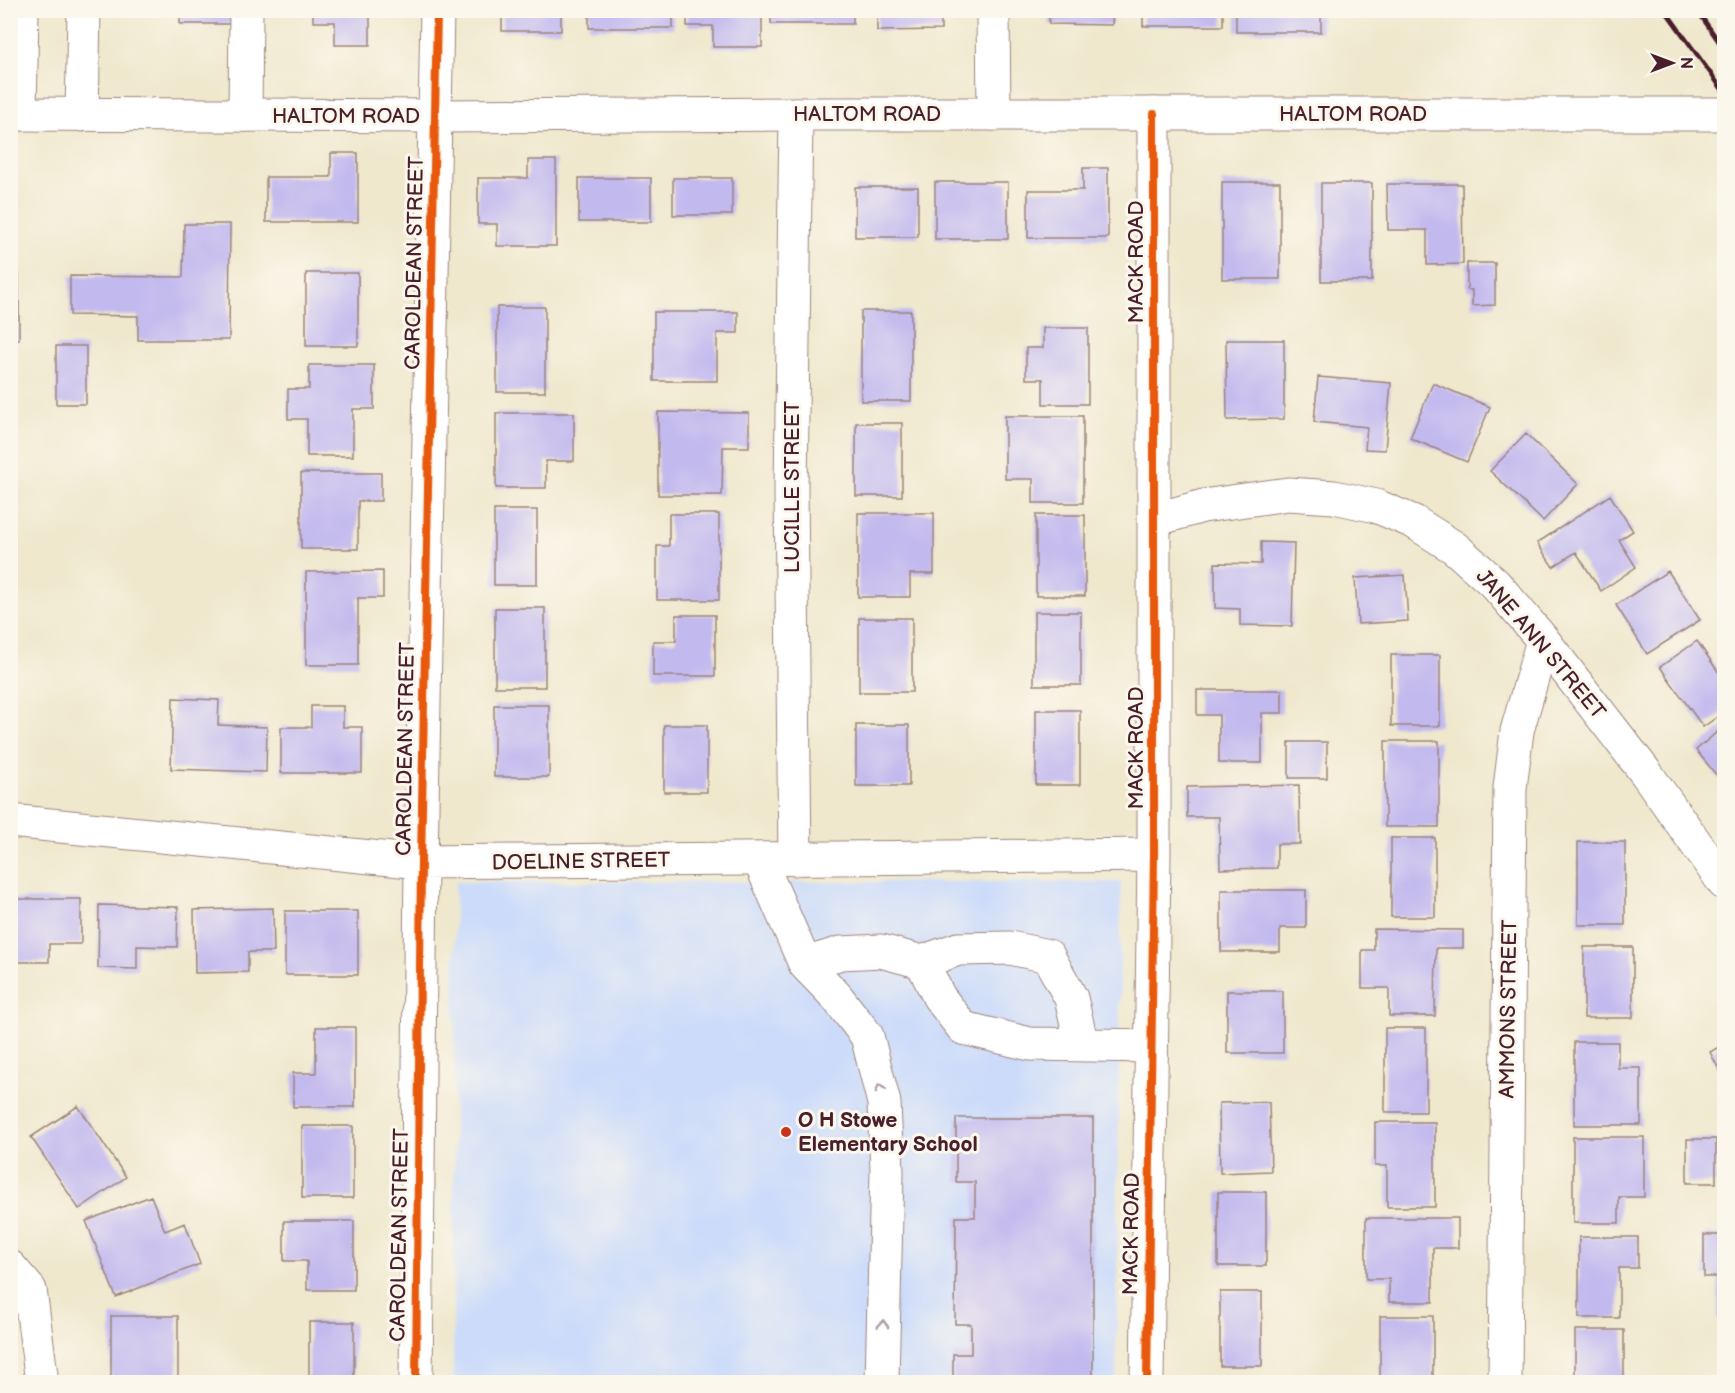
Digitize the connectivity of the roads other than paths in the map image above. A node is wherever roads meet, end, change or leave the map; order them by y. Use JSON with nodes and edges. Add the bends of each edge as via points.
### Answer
{"nodes":[{"id":1,"x":22,"y":10,"type":"edge"},
{"id":2,"x":84,"y":10,"type":"edge"},
{"id":3,"x":246,"y":10,"type":"edge"},
{"id":4,"x":437,"y":10,"type":"edge"},
{"id":5,"x":993,"y":10,"type":"edge"},
{"id":6,"x":15,"y":114,"type":"edge"},
{"id":7,"x":796,"y":114,"type":"junction"},
{"id":8,"x":994,"y":114,"type":"junction"},
{"id":9,"x":1154,"y":114,"type":"junction"},
{"id":10,"x":1725,"y":114,"type":"edge"},
{"id":11,"x":82,"y":115,"type":"junction"},
{"id":12,"x":245,"y":115,"type":"junction"},
{"id":13,"x":435,"y":116,"type":"junction"},
{"id":14,"x":1154,"y":520,"type":"junction"},
{"id":15,"x":1543,"y":640,"type":"junction"},
{"id":16,"x":10,"y":821,"type":"edge"},
{"id":17,"x":1154,"y":855,"type":"junction"},
{"id":18,"x":759,"y":859,"type":"junction"},
{"id":19,"x":795,"y":859,"type":"junction"},
{"id":20,"x":421,"y":862,"type":"junction"},
{"id":21,"x":1725,"y":883,"type":"edge"},
{"id":22,"x":922,"y":962,"type":"junction"},
{"id":23,"x":805,"y":964,"type":"junction"},
{"id":24,"x":1082,"y":1045,"type":"junction"},
{"id":25,"x":1151,"y":1046,"type":"junction"},
{"id":26,"x":10,"y":1267,"type":"edge"},
{"id":27,"x":42,"y":1383,"type":"edge"},
{"id":28,"x":416,"y":1383,"type":"edge"},
{"id":29,"x":882,"y":1383,"type":"edge"},
{"id":30,"x":1147,"y":1383,"type":"edge"},
{"id":31,"x":1505,"y":1383,"type":"edge"}],
"edges":[{"from":1,"to":6,"type":"street"},
{"from":2,"to":11,"type":"street"},
{"from":3,"to":12,"type":"street"},
{"from":4,"to":13,"type":"street","name":"CAROLDEAN STREET"},
{"from":5,"to":8,"type":"street"},
{"from":6,"to":11,"type":"street","name":"HALTOM ROAD"},
{"from":7,"to":8,"type":"street","name":"HALTOM ROAD"},
{"from":7,"to":13,"type":"street","name":"HALTOM ROAD"},
{"from":7,"to":19,"type":"street","name":"LUCILLE STREET","via":[[791,489]]},
{"from":8,"to":9,"type":"street","name":"HALTOM ROAD"},
{"from":9,"to":10,"type":"street","name":"HALTOM ROAD"},
{"from":9,"to":14,"type":"street","name":"MACK ROAD"},
{"from":11,"to":12,"type":"street","name":"HALTOM ROAD"},
{"from":12,"to":13,"type":"street","name":"HALTOM ROAD"},
{"from":13,"to":20,"type":"street","name":"CAROLDEAN STREET"},
{"from":14,"to":15,"type":"street","name":"JANE ANN STREET","via":[[1203,506],[1288,494],[1334,497],[1376,506],[1414,522],[1455,548],[1495,584]]},
{"from":14,"to":17,"type":"street","name":"MACK ROAD"},
{"from":15,"to":21,"type":"street","name":"JANE ANN STREET"},
{"from":15,"to":31,"type":"street","name":"AMMONS STREET","via":[[1517,731],[1510,788]]},
{"from":16,"to":20,"type":"street","name":"DOELINE STREET"},
{"from":17,"to":19,"type":"street","name":"DOELINE STREET"},
{"from":17,"to":25,"type":"street","name":"MACK ROAD"},
{"from":18,"to":19,"type":"street","name":"DOELINE STREET"},
{"from":18,"to":20,"type":"street","name":"DOELINE STREET"},
{"from":18,"to":23,"type":"street"},
{"from":20,"to":28,"type":"street","name":"CAROLDEAN STREET"},
{"from":22,"to":23,"type":"street","via":[[881,951],[841,953]]},
{"from":22,"to":24,"type":"street","via":[[939,997],[963,1028],[1030,1044]]},
{"from":22,"to":24,"type":"street","via":[[958,949],[1010,948],[1048,956],[1071,998]]},
{"from":29,"to":23,"type":"street","one_way":true,"via":[[887,1171],[884,1103],[867,1036]]},
{"from":24,"to":25,"type":"street"},
{"from":25,"to":30,"type":"street","name":"MACK ROAD"},
{"from":26,"to":27,"type":"street","via":[[30,1290]]}]}
